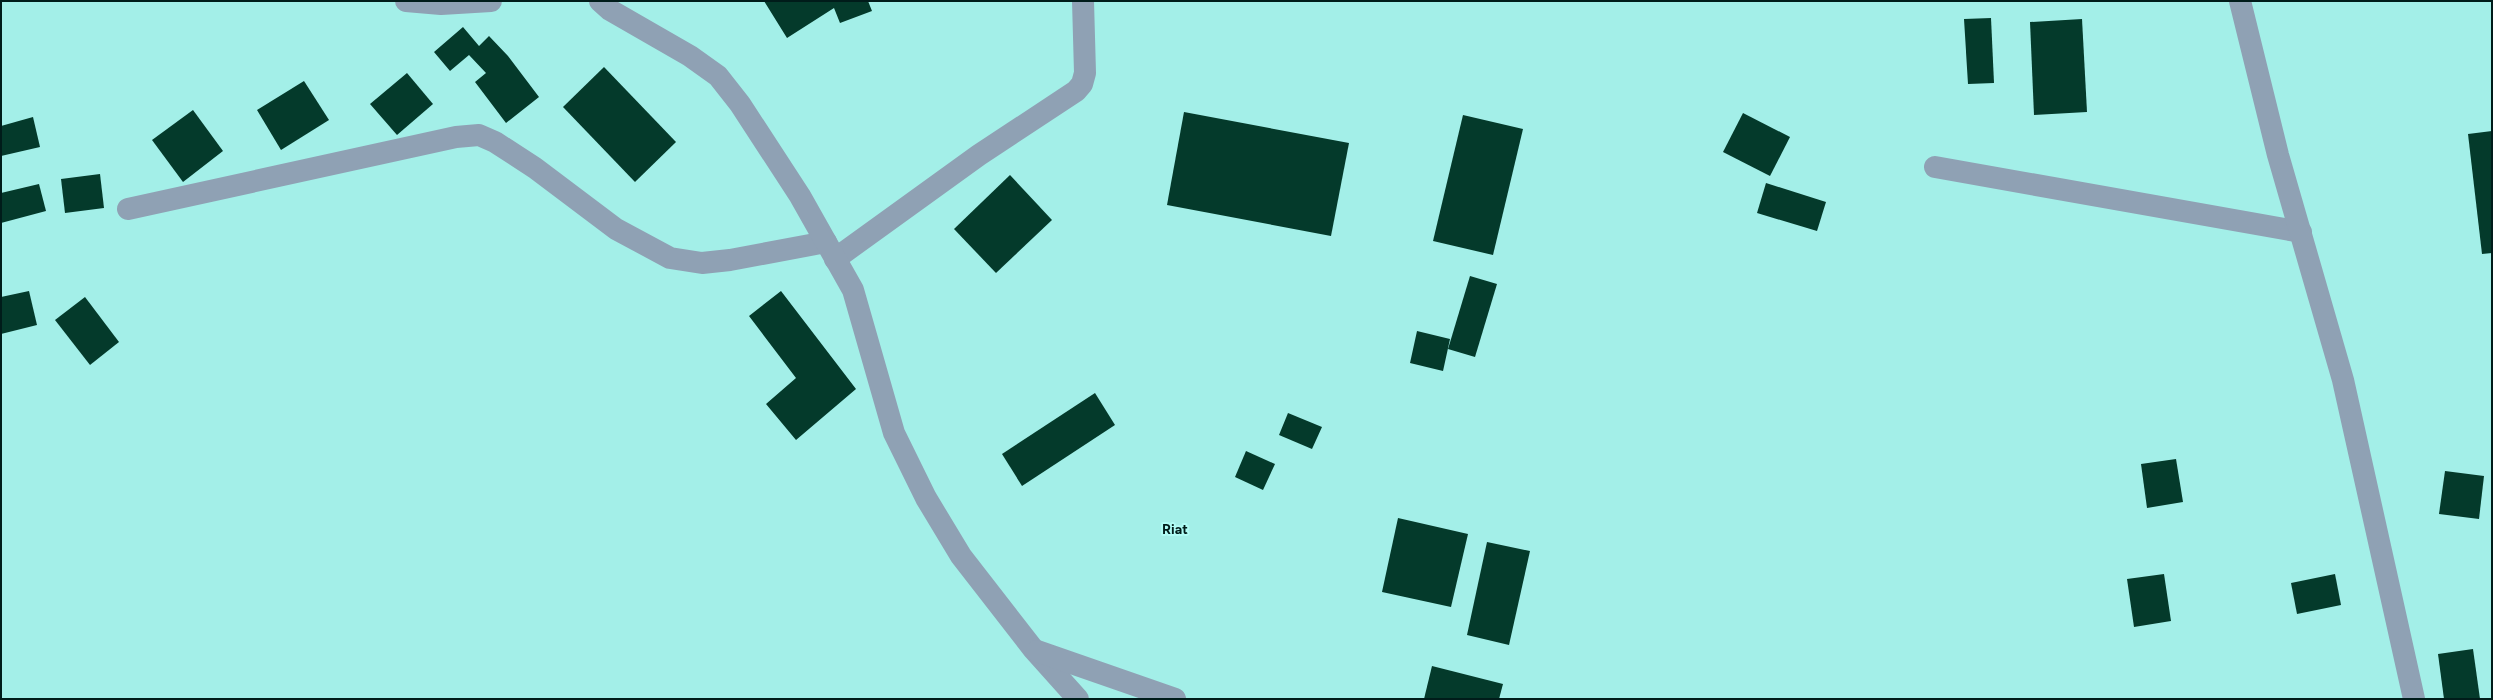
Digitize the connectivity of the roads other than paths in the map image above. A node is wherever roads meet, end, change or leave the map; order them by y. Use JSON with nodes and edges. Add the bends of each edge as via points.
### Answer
{"nodes":[{"id":1,"x":406,"y":1,"type":"edge"},
{"id":2,"x":491,"y":1,"type":"edge"},
{"id":3,"x":600,"y":1,"type":"edge"},
{"id":4,"x":1083,"y":1,"type":"edge"},
{"id":5,"x":2240,"y":1,"type":"edge"},
{"id":6,"x":1935,"y":167,"type":"dead end"},
{"id":7,"x":128,"y":208,"type":"dead end"},
{"id":8,"x":2301,"y":232,"type":"junction"},
{"id":9,"x":830,"y":250,"type":"junction"},
{"id":10,"x":1034,"y":650,"type":"junction"},
{"id":11,"x":1078,"y":699,"type":"edge"},
{"id":12,"x":1174,"y":699,"type":"edge"},
{"id":13,"x":2414,"y":699,"type":"edge"}],
"edges":[{"from":1,"to":2,"type":"street","via":[[441,4]]},
{"from":3,"to":9,"type":"street","via":[[610,10],[690,56],[718,76],[740,104],[800,196]]},
{"from":4,"to":9,"type":"street","via":[[1085,73],[1082,84],[1076,91]]},
{"from":5,"to":8,"type":"street","via":[[2278,155]]},
{"from":6,"to":8,"type":"street"},
{"from":7,"to":9,"type":"street","via":[[456,137],[479,135],[495,142],[535,168],[616,229],[670,258],[702,263]]},
{"from":8,"to":13,"type":"street","via":[[2343,380]]},
{"from":9,"to":10,"type":"street","via":[[853,290],[894,433],[926,498],[961,556]]},
{"from":10,"to":11,"type":"street"},
{"from":10,"to":12,"type":"street"}]}
